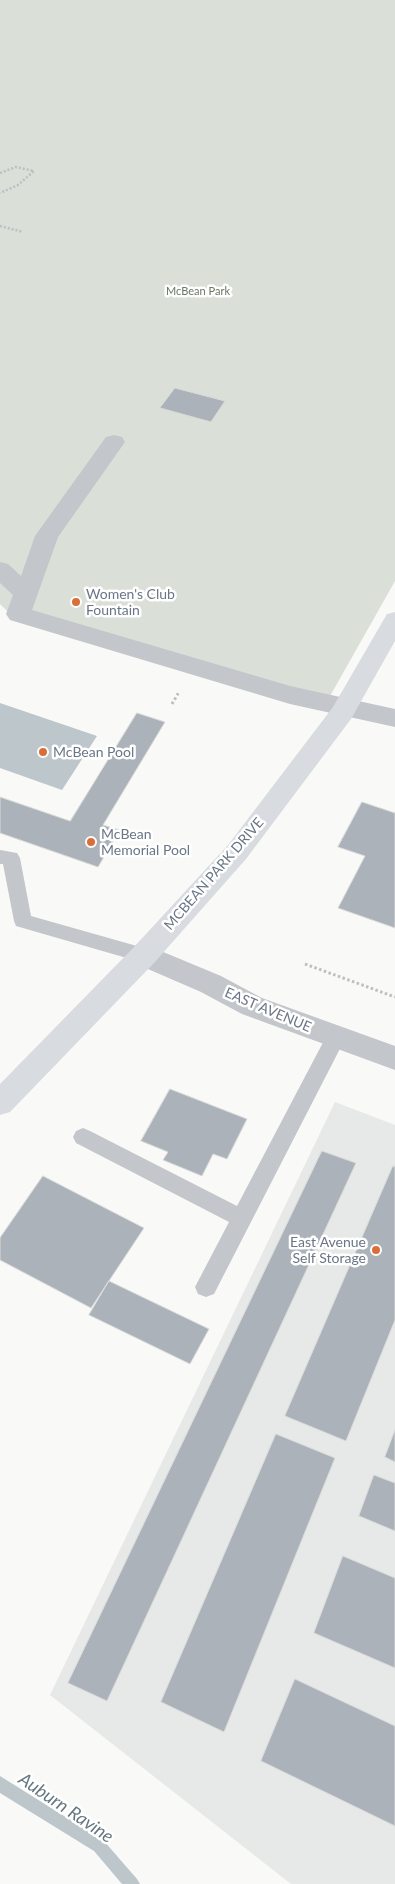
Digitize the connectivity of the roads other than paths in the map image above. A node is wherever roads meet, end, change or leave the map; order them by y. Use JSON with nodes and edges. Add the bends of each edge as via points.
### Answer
{"nodes":[{"id":1,"x":114,"y":442,"type":"dead end"},
{"id":2,"x":0,"y":570,"type":"edge"},
{"id":3,"x":15,"y":607,"type":"edge"},
{"id":4,"x":395,"y":620,"type":"edge"},
{"id":5,"x":345,"y":708,"type":"junction"},
{"id":6,"x":395,"y":718,"type":"edge"},
{"id":7,"x":0,"y":857,"type":"edge"},
{"id":8,"x":144,"y":955,"type":"junction"},
{"id":9,"x":336,"y":1037,"type":"junction"},
{"id":10,"x":395,"y":1058,"type":"edge"},
{"id":11,"x":0,"y":1103,"type":"edge"},
{"id":12,"x":83,"y":1137,"type":"dead end"},
{"id":13,"x":241,"y":1218,"type":"junction"},
{"id":14,"x":206,"y":1287,"type":"dead end"}],
"edges":[{"from":1,"to":3,"type":"street","via":[[47,536]]},
{"from":2,"to":3,"type":"street","via":[[14,580]]},
{"from":3,"to":5,"type":"street","via":[[290,695]]},
{"from":4,"to":5,"type":"main road","name":"MCBEAN PARK DRIVE"},
{"from":5,"to":6,"type":"street"},
{"from":5,"to":8,"type":"main road","name":"MCBEAN PARK DRIVE","via":[[237,852]]},
{"from":7,"to":8,"type":"lane","via":[[11,858],[23,921]]},
{"from":8,"to":9,"type":"street","name":"EAST AVENUE","via":[[252,1006]]},
{"from":8,"to":11,"type":"main road","name":"MCBEAN PARK DRIVE"},
{"from":9,"to":10,"type":"street","name":"EAST AVENUE"},
{"from":9,"to":13,"type":"lane"},
{"from":12,"to":13,"type":"lane"},
{"from":13,"to":14,"type":"lane"}]}
